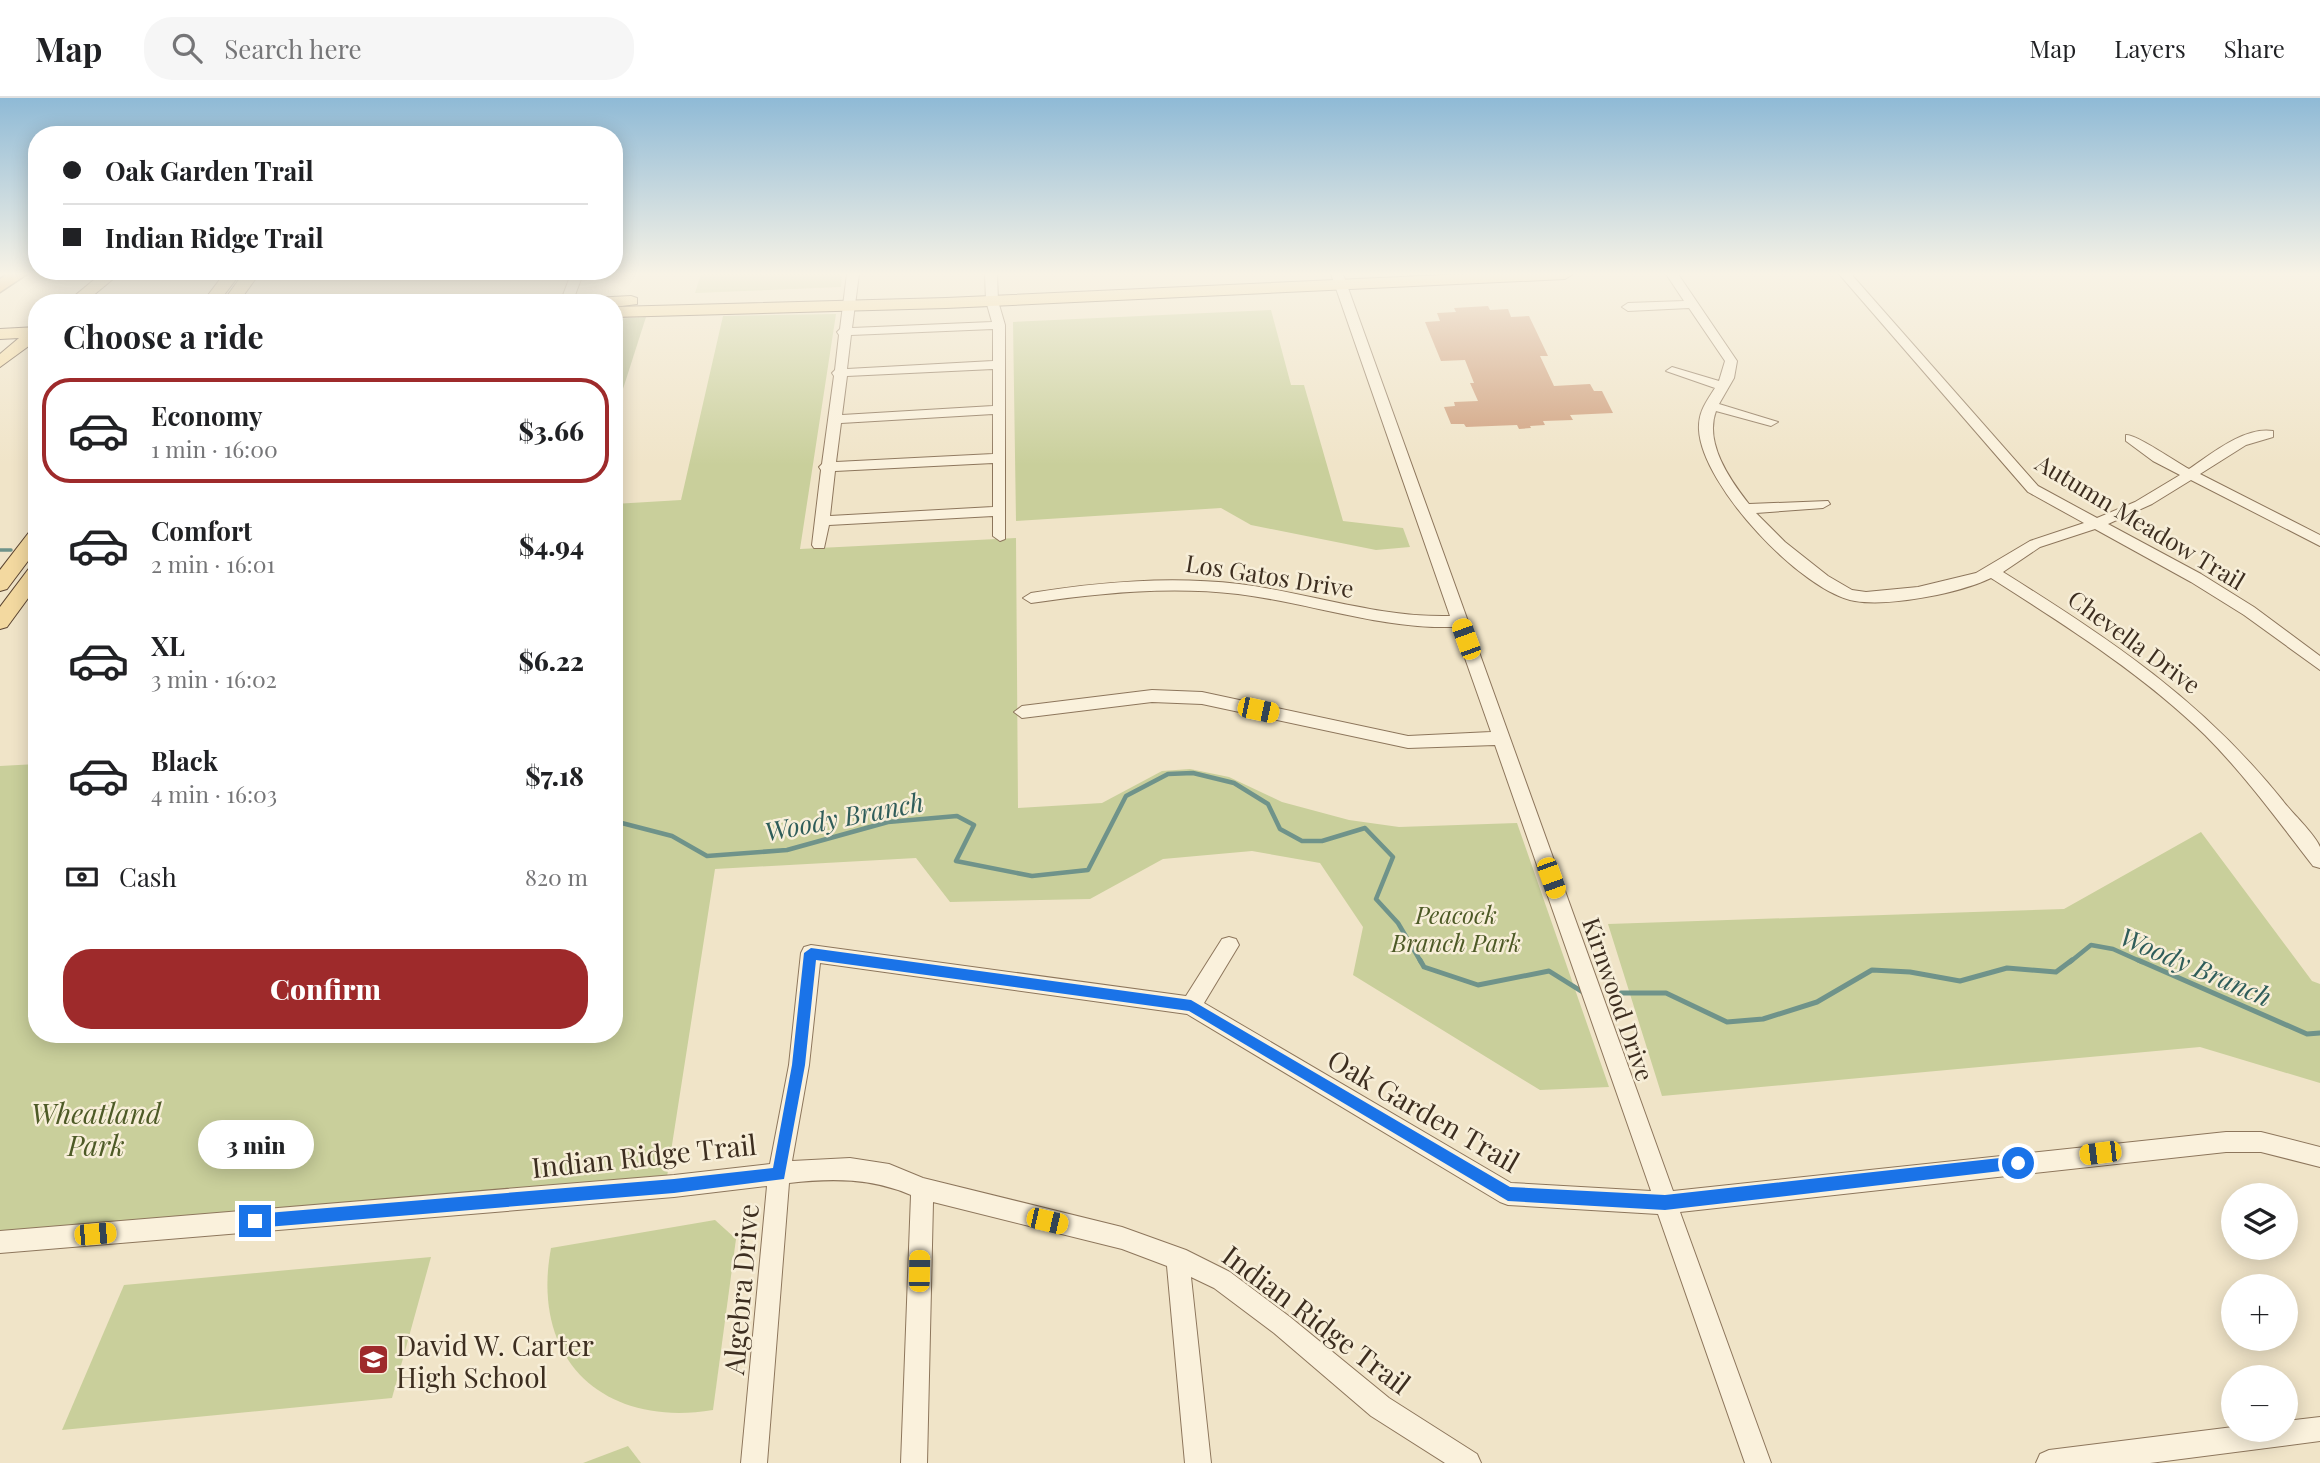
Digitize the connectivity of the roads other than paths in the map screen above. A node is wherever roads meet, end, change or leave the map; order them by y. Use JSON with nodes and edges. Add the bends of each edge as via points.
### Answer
{"nodes":[{"id":1,"x":28,"y":338,"type":"edge"},
{"id":2,"x":842,"y":338,"type":"edge"},
{"id":3,"x":999,"y":338,"type":"edge"},
{"id":4,"x":1359,"y":338,"type":"edge"},
{"id":5,"x":1715,"y":338,"type":"edge"},
{"id":6,"x":1900,"y":338,"type":"edge"},
{"id":7,"x":28,"y":341,"type":"edge"},
{"id":8,"x":0,"y":346,"type":"edge"},
{"id":9,"x":0,"y":362,"type":"edge"},
{"id":10,"x":999,"y":365,"type":"junction"},
{"id":11,"x":1672,"y":371,"type":"dead end"},
{"id":12,"x":838,"y":373,"type":"junction"},
{"id":13,"x":1721,"y":386,"type":"junction"},
{"id":14,"x":1709,"y":405,"type":"junction"},
{"id":15,"x":998,"y":410,"type":"junction"},
{"id":16,"x":832,"y":419,"type":"junction"},
{"id":17,"x":1771,"y":422,"type":"dead end"},
{"id":18,"x":2268,"y":434,"type":"dead end"},
{"id":19,"x":2131,"y":438,"type":"dead end"},
{"id":20,"x":1000,"y":458,"type":"junction"},
{"id":21,"x":826,"y":467,"type":"junction"},
{"id":22,"x":2193,"y":474,"type":"junction"},
{"id":23,"x":1822,"y":504,"type":"dead end"},
{"id":24,"x":1746,"y":509,"type":"junction"},
{"id":25,"x":1000,"y":511,"type":"junction"},
{"id":26,"x":822,"y":521,"type":"junction"},
{"id":27,"x":2098,"y":523,"type":"junction"},
{"id":28,"x":1000,"y":536,"type":"dead end"},
{"id":29,"x":2320,"y":541,"type":"edge"},
{"id":30,"x":819,"y":545,"type":"dead end"},
{"id":31,"x":28,"y":547,"type":"edge"},
{"id":32,"x":1991,"y":571,"type":"junction"},
{"id":33,"x":0,"y":584,"type":"edge"},
{"id":34,"x":28,"y":584,"type":"edge"},
{"id":35,"x":1031,"y":598,"type":"dead end"},
{"id":36,"x":1460,"y":621,"type":"junction"},
{"id":37,"x":0,"y":622,"type":"edge"},
{"id":38,"x":2320,"y":664,"type":"edge"},
{"id":39,"x":1022,"y":712,"type":"dead end"},
{"id":40,"x":1501,"y":737,"type":"junction"},
{"id":41,"x":2320,"y":861,"type":"edge"},
{"id":42,"x":1229,"y":945,"type":"dead end"},
{"id":43,"x":811,"y":953,"type":"joint"},
{"id":44,"x":1191,"y":1006,"type":"junction"},
{"id":45,"x":2320,"y":1157,"type":"edge"},
{"id":46,"x":779,"y":1174,"type":"junction"},
{"id":47,"x":922,"y":1189,"type":"junction"},
{"id":48,"x":1665,"y":1203,"type":"junction"},
{"id":49,"x":0,"y":1242,"type":"edge"},
{"id":50,"x":1178,"y":1258,"type":"junction"},
{"id":51,"x":2320,"y":1429,"type":"edge"},
{"id":52,"x":754,"y":1463,"type":"edge"},
{"id":53,"x":914,"y":1463,"type":"edge"},
{"id":54,"x":1198,"y":1463,"type":"edge"},
{"id":55,"x":1468,"y":1463,"type":"edge"},
{"id":56,"x":1758,"y":1463,"type":"edge"},
{"id":57,"x":2049,"y":1463,"type":"edge"}],
"edges":[{"from":1,"to":8,"type":"main road"},
{"from":2,"to":12,"type":"street"},
{"from":3,"to":10,"type":"street"},
{"from":4,"to":36,"type":"street","name":"Kirnwood Drive"},
{"from":5,"to":13,"type":"street","via":[[1733,369]]},
{"from":6,"to":27,"type":"street","name":"Autumn Meadow Trail","via":[[2019,477],[2041,494]]},
{"from":7,"to":9,"type":"main road"},
{"from":10,"to":12,"type":"street"},
{"from":10,"to":15,"type":"street"},
{"from":11,"to":13,"type":"street"},
{"from":12,"to":16,"type":"street"},
{"from":13,"to":14,"type":"street"},
{"from":14,"to":17,"type":"street"},
{"from":14,"to":24,"type":"street","via":[[1708,445]]},
{"from":15,"to":16,"type":"street"},
{"from":15,"to":20,"type":"street"},
{"from":16,"to":21,"type":"street"},
{"from":18,"to":22,"type":"street","via":[[2247,438]]},
{"from":19,"to":22,"type":"street","via":[[2158,458]]},
{"from":20,"to":21,"type":"street"},
{"from":20,"to":25,"type":"street"},
{"from":21,"to":26,"type":"street"},
{"from":22,"to":27,"type":"street","via":[[2145,503]]},
{"from":22,"to":29,"type":"street"},
{"from":23,"to":24,"type":"street"},
{"from":24,"to":32,"type":"street","via":[[1759,527],[1824,580],[1853,596],[1959,583]]},
{"from":25,"to":26,"type":"street"},
{"from":25,"to":28,"type":"street"},
{"from":26,"to":30,"type":"street"},
{"from":27,"to":32,"type":"street","via":[[2034,544]]},
{"from":27,"to":38,"type":"street","name":"Autumn Meadow Trail","via":[[2217,591]]},
{"from":31,"to":33,"type":"main road"},
{"from":32,"to":41,"type":"street","name":"Chevella Drive","via":[[2118,652],[2196,717]]},
{"from":34,"to":37,"type":"main road"},
{"from":35,"to":36,"type":"street","name":"Los Gatos Drive","via":[[1188,583],[1413,622]]},
{"from":36,"to":40,"type":"street","name":"Kirnwood Drive"},
{"from":39,"to":40,"type":"street","via":[[1175,696],[1408,741]]},
{"from":40,"to":48,"type":"street","name":"Kirnwood Drive"},
{"from":42,"to":44,"type":"street"},
{"from":43,"to":44,"type":"street","name":"Oak Garden Trail"},
{"from":43,"to":46,"type":"street","name":"Algebra Drive","via":[[799,1065]]},
{"from":44,"to":48,"type":"street","name":"Oak Garden Trail","via":[[1508,1194]]},
{"from":45,"to":48,"type":"street","name":"Oak Garden Trail","via":[[2261,1142],[2226,1142]]},
{"from":46,"to":47,"type":"street","name":"Indian Ridge Trail","via":[[850,1169],[889,1175]]},
{"from":46,"to":49,"type":"street","name":"Indian Ridge Trail"},
{"from":46,"to":52,"type":"street","name":"Algebra Drive"},
{"from":47,"to":50,"type":"street","name":"Indian Ridge Trail","via":[[1122,1238]]},
{"from":47,"to":53,"type":"street"},
{"from":48,"to":56,"type":"street","name":"Kirnwood Drive"},
{"from":50,"to":54,"type":"street"},
{"from":50,"to":55,"type":"street","name":"Indian Ridge Trail","via":[[1222,1280],[1380,1407]]},
{"from":51,"to":57,"type":"street"}]}
